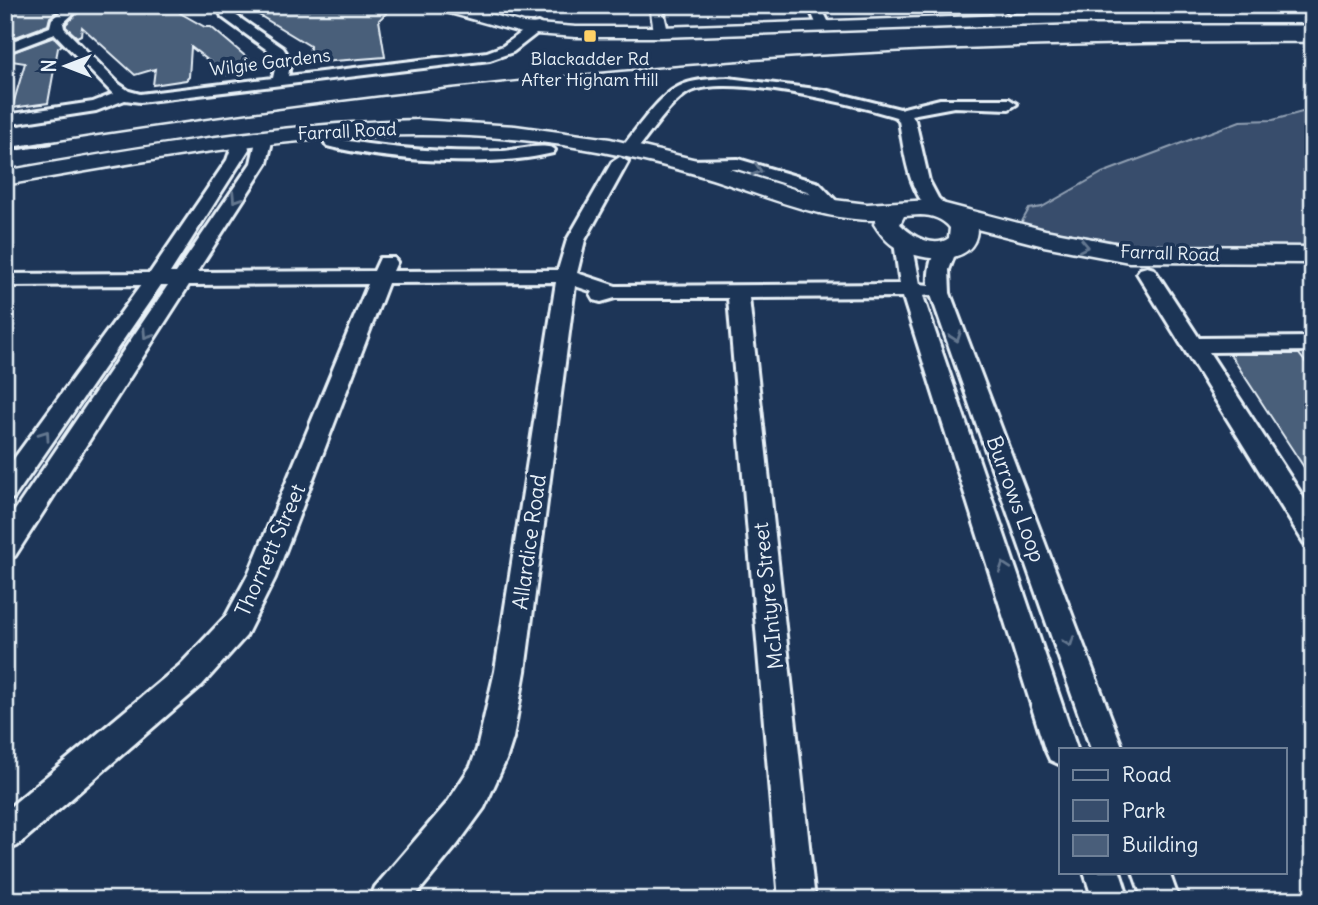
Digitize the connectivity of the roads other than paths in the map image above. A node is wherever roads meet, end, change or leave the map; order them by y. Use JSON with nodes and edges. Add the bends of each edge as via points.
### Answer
{"nodes":[{"id":1,"x":77,"y":5,"type":"edge"},
{"id":2,"x":440,"y":5,"type":"edge"},
{"id":3,"x":656,"y":5,"type":"edge"},
{"id":4,"x":814,"y":5,"type":"edge"},
{"id":5,"x":992,"y":5,"type":"edge"},
{"id":6,"x":1153,"y":5,"type":"edge"},
{"id":7,"x":222,"y":7,"type":"dead end"},
{"id":8,"x":1167,"y":18,"type":"junction"},
{"id":9,"x":1313,"y":18,"type":"edge"},
{"id":10,"x":1005,"y":21,"type":"junction"},
{"id":11,"x":824,"y":27,"type":"junction"},
{"id":12,"x":536,"y":28,"type":"junction"},
{"id":13,"x":57,"y":29,"type":"junction"},
{"id":14,"x":662,"y":32,"type":"junction"},
{"id":15,"x":5,"y":49,"type":"edge"},
{"id":16,"x":280,"y":79,"type":"junction"},
{"id":17,"x":124,"y":95,"type":"junction"},
{"id":18,"x":1009,"y":104,"type":"dead end"},
{"id":19,"x":901,"y":114,"type":"junction"},
{"id":20,"x":5,"y":120,"type":"edge"},
{"id":21,"x":252,"y":145,"type":"junction"},
{"id":22,"x":625,"y":155,"type":"junction"},
{"id":23,"x":5,"y":178,"type":"edge"},
{"id":24,"x":921,"y":187,"type":"junction"},
{"id":25,"x":5,"y":190,"type":"edge"},
{"id":26,"x":897,"y":210,"type":"junction"},
{"id":27,"x":944,"y":211,"type":"junction"},
{"id":28,"x":900,"y":241,"type":"junction"},
{"id":29,"x":952,"y":247,"type":"junction"},
{"id":30,"x":1313,"y":255,"type":"edge"},
{"id":31,"x":5,"y":267,"type":"edge"},
{"id":32,"x":567,"y":268,"type":"junction"},
{"id":33,"x":384,"y":269,"type":"junction"},
{"id":34,"x":175,"y":270,"type":"junction"},
{"id":35,"x":1147,"y":273,"type":"junction"},
{"id":36,"x":1313,"y":274,"type":"edge"},
{"id":37,"x":5,"y":280,"type":"edge"},
{"id":38,"x":939,"y":289,"type":"junction"},
{"id":39,"x":911,"y":291,"type":"junction"},
{"id":40,"x":615,"y":292,"type":"junction"},
{"id":41,"x":738,"y":293,"type":"junction"},
{"id":42,"x":562,"y":307,"type":"junction"},
{"id":43,"x":1313,"y":344,"type":"edge"},
{"id":44,"x":1190,"y":345,"type":"junction"},
{"id":45,"x":975,"y":389,"type":"junction"},
{"id":46,"x":944,"y":390,"type":"junction"},
{"id":47,"x":975,"y":482,"type":"junction"},
{"id":48,"x":1010,"y":482,"type":"junction"},
{"id":49,"x":5,"y":491,"type":"edge"},
{"id":50,"x":1313,"y":535,"type":"edge"},
{"id":51,"x":5,"y":548,"type":"edge"},
{"id":52,"x":1052,"y":594,"type":"junction"},
{"id":53,"x":1013,"y":596,"type":"junction"},
{"id":54,"x":1060,"y":745,"type":"edge"},
{"id":55,"x":1106,"y":745,"type":"edge"},
{"id":56,"x":5,"y":834,"type":"edge"},
{"id":57,"x":1103,"y":874,"type":"edge"},
{"id":58,"x":1152,"y":874,"type":"edge"},
{"id":59,"x":388,"y":900,"type":"edge"},
{"id":60,"x":797,"y":900,"type":"edge"},
{"id":61,"x":1111,"y":900,"type":"edge"},
{"id":62,"x":1161,"y":900,"type":"edge"}],
"edges":[{"from":1,"to":13,"type":"street","via":[[57,22]]},
{"from":2,"to":12,"type":"street"},
{"from":3,"to":14,"type":"street"},
{"from":4,"to":11,"type":"street"},
{"from":5,"to":10,"type":"street"},
{"from":6,"to":8,"type":"street"},
{"from":7,"to":16,"type":"street","via":[[278,51],[284,60]]},
{"from":8,"to":9,"type":"street"},
{"from":8,"to":10,"type":"street"},
{"from":10,"to":11,"type":"street"},
{"from":11,"to":14,"type":"street"},
{"from":12,"to":14,"type":"street"},
{"from":12,"to":16,"type":"street","name":"Wilgie Gardens","via":[[490,56]]},
{"from":13,"to":15,"type":"street"},
{"from":13,"to":17,"type":"street"},
{"from":16,"to":17,"type":"street","name":"Wilgie Gardens","via":[[162,96]]},
{"from":17,"to":20,"type":"street","via":[[96,106]]},
{"from":18,"to":19,"type":"street","via":[[926,105]]},
{"from":19,"to":22,"type":"street","name":"Allardice Road","via":[[762,83],[707,84],[682,90]]},
{"from":19,"to":24,"type":"street","via":[[907,120]]},
{"from":21,"to":22,"type":"main road","name":"Farrall Road","via":[[451,141]]},
{"from":21,"to":22,"type":"main road","name":"Farrall Road","via":[[371,128],[460,128],[534,133]]},
{"from":21,"to":23,"type":"main road","name":"Farrall Road"},
{"from":21,"to":25,"type":"main road","name":"Farrall Road"},
{"from":21,"to":34,"type":"street"},
{"from":21,"to":34,"type":"street","one_way":true,"via":[[259,163]]},
{"from":22,"to":26,"type":"main road","name":"Farrall Road","one_way":true,"via":[[690,165],[834,208]]},
{"from":22,"to":28,"type":"main road","name":"Farrall Road","via":[[772,208]]},
{"from":22,"to":32,"type":"street","name":"Allardice Road","via":[[576,240]]},
{"from":24,"to":26,"type":"street"},
{"from":24,"to":27,"type":"street","via":[[930,202]]},
{"from":26,"to":27,"type":"main road","name":"Farrall Road","via":[[924,206]]},
{"from":26,"to":28,"type":"main road","via":[[887,224]]},
{"from":27,"to":29,"type":"main road","via":[[965,232]]},
{"from":27,"to":30,"type":"main road","name":"Farrall Road","one_way":true,"via":[[1044,238],[1129,254]]},
{"from":28,"to":29,"type":"main road","name":"Farrall Road","via":[[921,249]]},
{"from":28,"to":39,"type":"street","name":"Burrows Loop"},
{"from":29,"to":35,"type":"main road","name":"Farrall Road","via":[[1010,248],[1082,266]]},
{"from":29,"to":38,"type":"street","name":"Burrows Loop","via":[[939,262]]},
{"from":31,"to":34,"type":"street"},
{"from":32,"to":33,"type":"street"},
{"from":32,"to":40,"type":"street"},
{"from":32,"to":42,"type":"street","name":"Allardice Road"},
{"from":33,"to":34,"type":"street"},
{"from":33,"to":56,"type":"street","name":"Thornett Street","via":[[261,578],[236,626],[191,676]]},
{"from":34,"to":37,"type":"street"},
{"from":49,"to":34,"type":"street","one_way":true},
{"from":34,"to":51,"type":"street","one_way":true},
{"from":35,"to":36,"type":"main road","name":"Farrall Road"},
{"from":35,"to":44,"type":"street"},
{"from":38,"to":39,"type":"street"},
{"from":38,"to":45,"type":"street","name":"Burrows Loop","one_way":true},
{"from":39,"to":41,"type":"street"},
{"from":39,"to":46,"type":"street","name":"Burrows Loop"},
{"from":40,"to":41,"type":"street"},
{"from":40,"to":42,"type":"street"},
{"from":41,"to":60,"type":"street","name":"McIntyre Street"},
{"from":42,"to":59,"type":"street","name":"Allardice Road","via":[[510,671],[490,762],[457,815]]},
{"from":43,"to":44,"type":"street"},
{"from":44,"to":50,"type":"street"},
{"from":45,"to":46,"type":"street"},
{"from":45,"to":48,"type":"street","name":"Burrows Loop"},
{"from":46,"to":47,"type":"street","name":"Burrows Loop"},
{"from":47,"to":48,"type":"street"},
{"from":53,"to":47,"type":"street","name":"Burrows Loop","one_way":true},
{"from":48,"to":52,"type":"street","name":"Burrows Loop"},
{"from":52,"to":53,"type":"street"},
{"from":52,"to":55,"type":"street","name":"Burrows Loop","one_way":true},
{"from":53,"to":54,"type":"street","name":"Burrows Loop"},
{"from":54,"to":55,"type":"street"},
{"from":57,"to":61,"type":"street"},
{"from":58,"to":62,"type":"street"}]}
